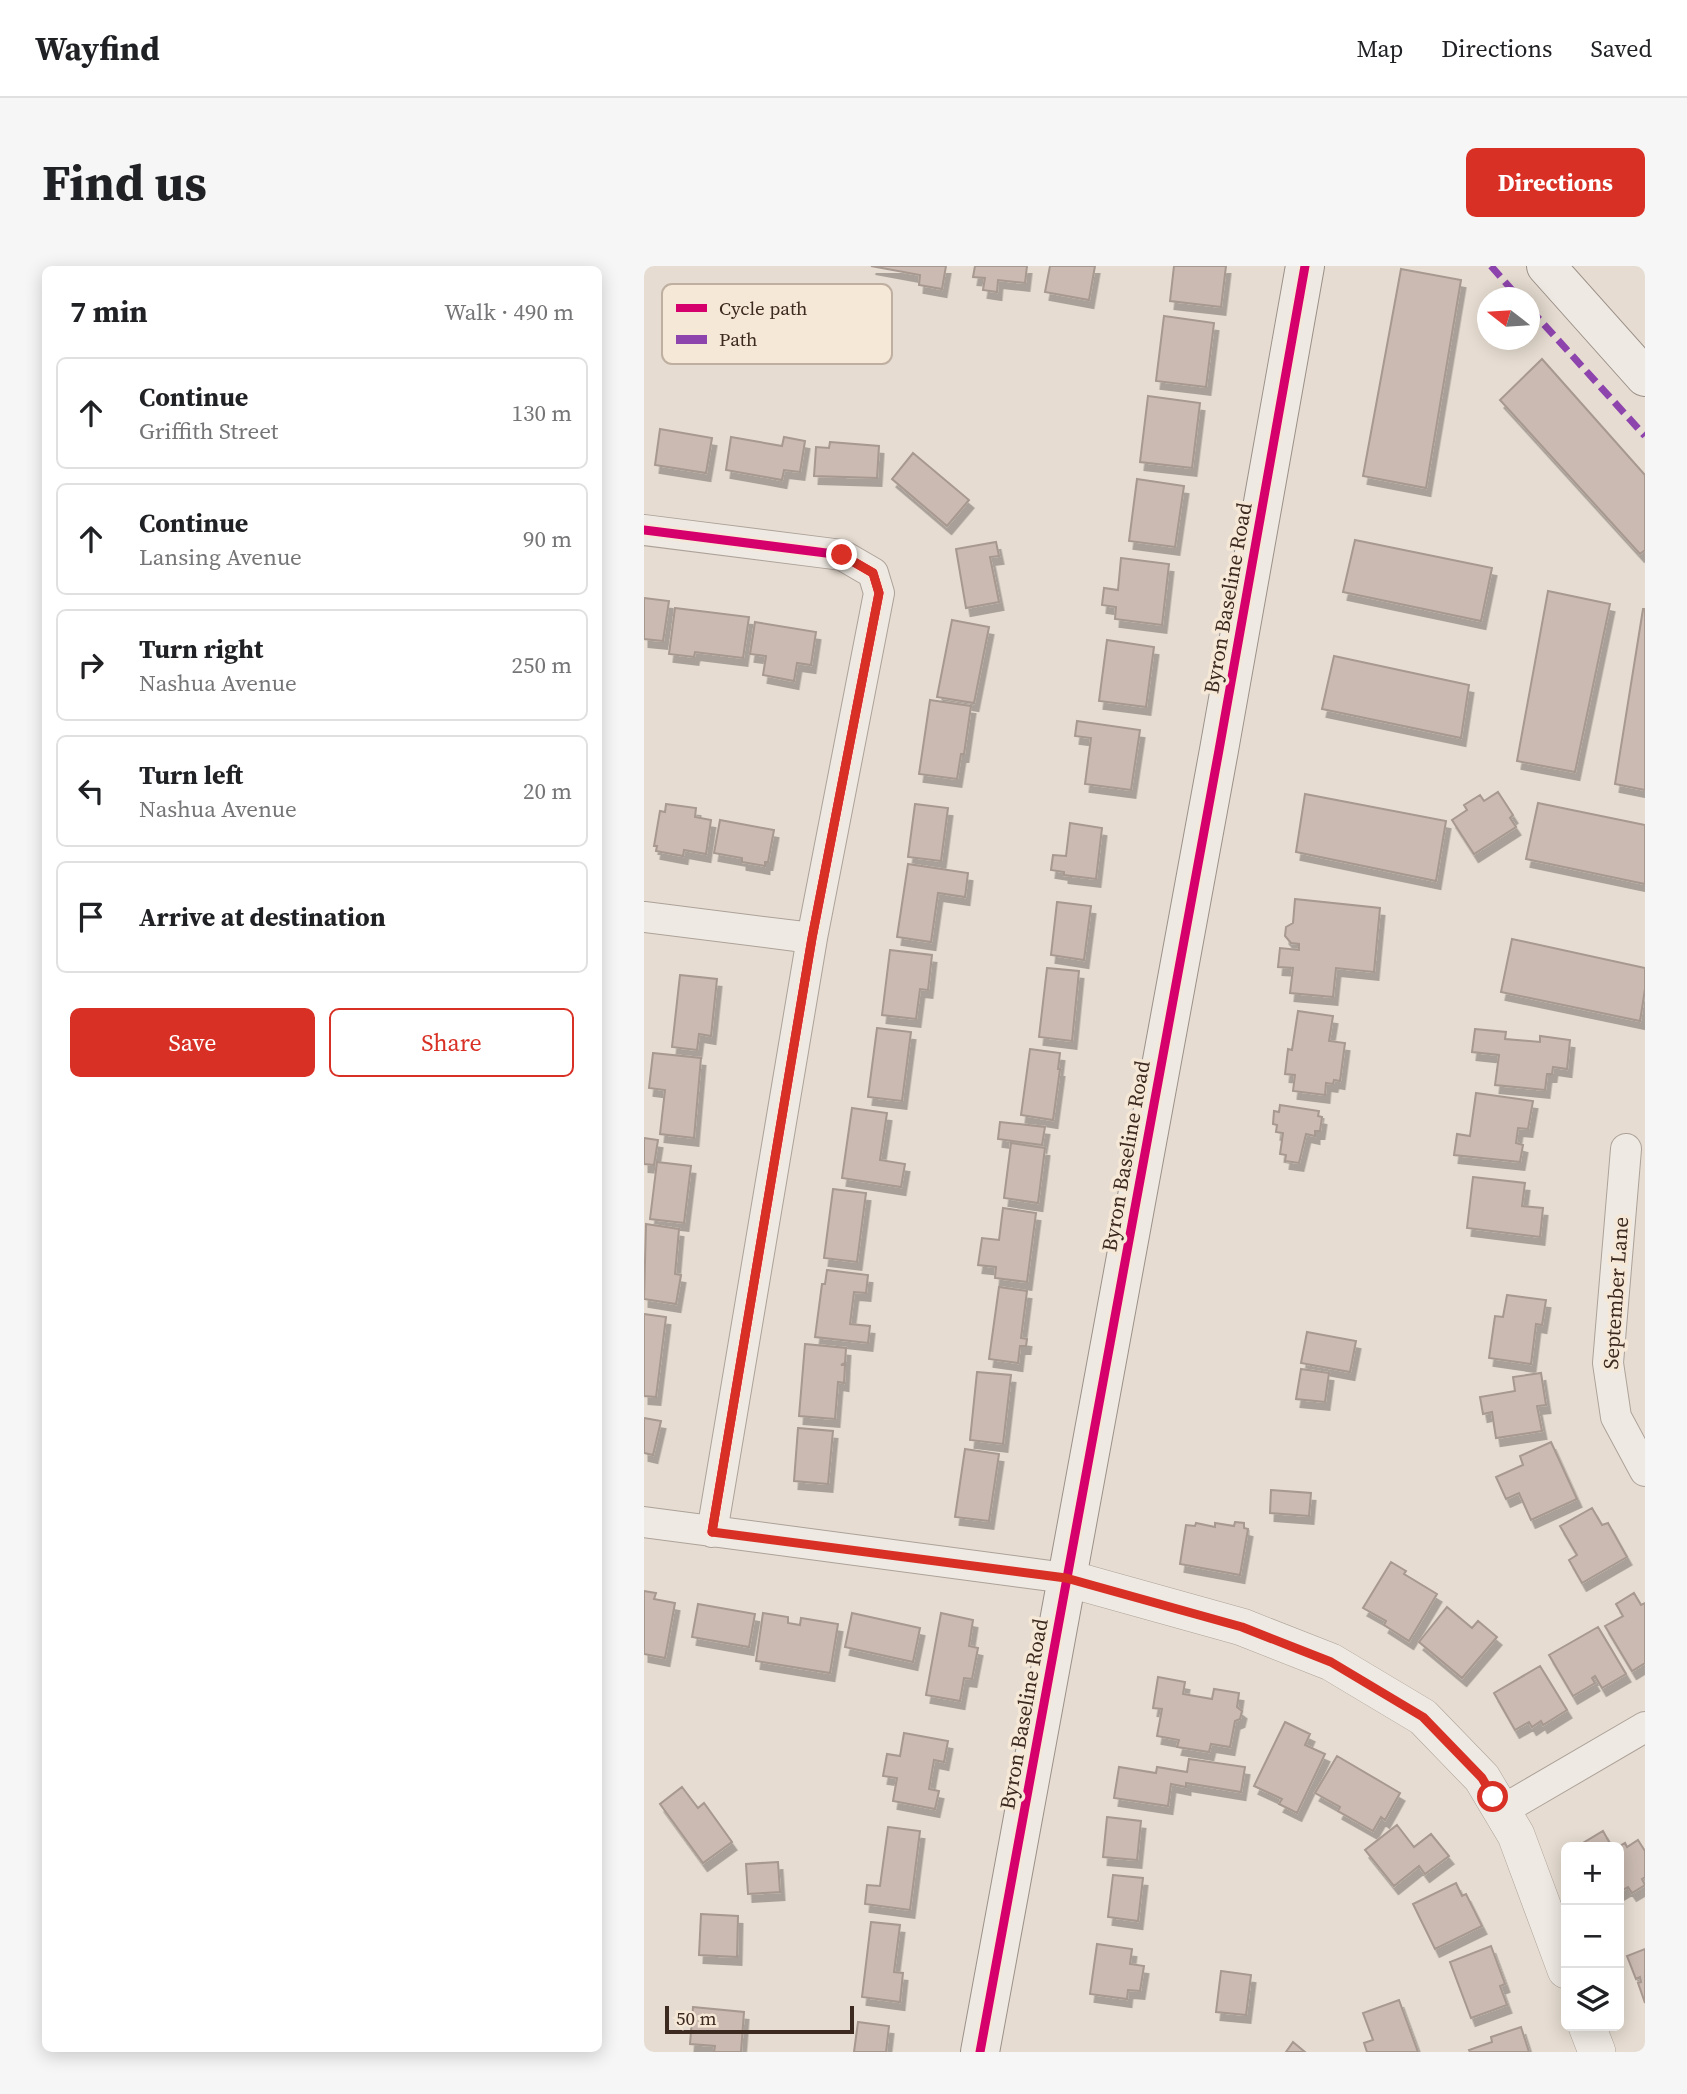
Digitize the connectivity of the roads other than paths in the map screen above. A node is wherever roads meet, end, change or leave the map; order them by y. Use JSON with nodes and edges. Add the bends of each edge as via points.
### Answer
{"nodes":[{"id":1,"x":1305,"y":266,"type":"edge"},
{"id":2,"x":1546,"y":266,"type":"edge"},
{"id":3,"x":1645,"y":377,"type":"edge"},
{"id":4,"x":644,"y":530,"type":"edge"},
{"id":5,"x":644,"y":917,"type":"edge"},
{"id":6,"x":812,"y":938,"type":"junction"},
{"id":7,"x":1626,"y":1149,"type":"dead end"},
{"id":8,"x":1645,"y":1471,"type":"edge"},
{"id":9,"x":644,"y":1522,"type":"edge"},
{"id":10,"x":712,"y":1532,"type":"junction"},
{"id":11,"x":1066,"y":1578,"type":"junction"},
{"id":12,"x":1645,"y":1727,"type":"edge"},
{"id":13,"x":1501,"y":1811,"type":"junction"},
{"id":14,"x":1565,"y":1968,"type":"edge"},
{"id":15,"x":1589,"y":2031,"type":"edge"},
{"id":16,"x":980,"y":2052,"type":"edge"},
{"id":17,"x":1597,"y":2052,"type":"edge"}],
"edges":[{"from":1,"to":11,"type":"main road","name":"Byron Baseline Road"},
{"from":2,"to":3,"type":"main road"},
{"from":4,"to":6,"type":"street","via":[[842,555],[873,573],[879,593],[872,635]]},
{"from":5,"to":6,"type":"street"},
{"from":6,"to":10,"type":"street"},
{"from":7,"to":8,"type":"street","name":"September Lane","via":[[1608,1363],[1616,1416]]},
{"from":9,"to":10,"type":"street"},
{"from":10,"to":11,"type":"street"},
{"from":11,"to":13,"type":"street","via":[[1242,1627],[1331,1662],[1423,1717],[1482,1778]]},
{"from":11,"to":16,"type":"main road","name":"Byron Baseline Road"},
{"from":12,"to":13,"type":"street"},
{"from":13,"to":14,"type":"street","via":[[1516,1835]]},
{"from":15,"to":17,"type":"street"}]}
